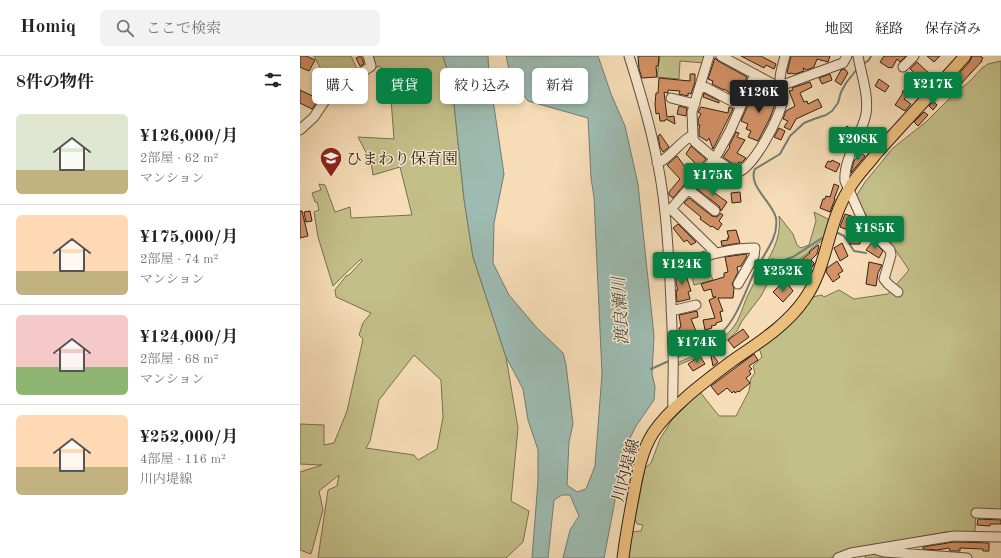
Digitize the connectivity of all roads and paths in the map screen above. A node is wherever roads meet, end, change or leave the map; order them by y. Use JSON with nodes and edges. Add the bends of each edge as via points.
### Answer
{"nodes":[{"id":1,"x":368,"y":56,"type":"edge"},
{"id":2,"x":629,"y":56,"type":"edge"},
{"id":3,"x":709,"y":56,"type":"edge"},
{"id":4,"x":721,"y":56,"type":"edge"},
{"id":5,"x":785,"y":56,"type":"edge"},
{"id":6,"x":847,"y":56,"type":"edge"},
{"id":7,"x":914,"y":56,"type":"edge"},
{"id":8,"x":961,"y":57,"type":"edge"},
{"id":9,"x":859,"y":63,"type":"edge"},
{"id":10,"x":903,"y":67,"type":"dead end"},
{"id":11,"x":755,"y":74,"type":"junction"},
{"id":12,"x":701,"y":85,"type":"junction"},
{"id":13,"x":780,"y":86,"type":"junction"},
{"id":14,"x":671,"y":98,"type":"dead end"},
{"id":15,"x":695,"y":104,"type":"junction"},
{"id":16,"x":741,"y":106,"type":"junction"},
{"id":17,"x":300,"y":130,"type":"edge"},
{"id":18,"x":693,"y":135,"type":"junction"},
{"id":19,"x":715,"y":158,"type":"junction"},
{"id":20,"x":657,"y":163,"type":"junction"},
{"id":21,"x":848,"y":189,"type":"junction"},
{"id":22,"x":689,"y":190,"type":"junction"},
{"id":23,"x":668,"y":210,"type":"junction"},
{"id":24,"x":715,"y":211,"type":"dead end"},
{"id":25,"x":715,"y":253,"type":"junction"},
{"id":26,"x":669,"y":267,"type":"junction"},
{"id":27,"x":738,"y":284,"type":"dead end"},
{"id":28,"x":898,"y":292,"type":"dead end"},
{"id":29,"x":696,"y":305,"type":"dead end"},
{"id":30,"x":671,"y":311,"type":"junction"},
{"id":31,"x":673,"y":410,"type":"junction"},
{"id":32,"x":976,"y":513,"type":"dead end"},
{"id":33,"x":1001,"y":514,"type":"edge"},
{"id":34,"x":1001,"y":537,"type":"edge"},
{"id":35,"x":872,"y":548,"type":"junction"},
{"id":36,"x":623,"y":558,"type":"edge"},
{"id":37,"x":838,"y":558,"type":"edge"},
{"id":38,"x":967,"y":558,"type":"edge"}],
"edges":[{"from":1,"to":17,"type":"street","via":[[371,66],[333,92],[314,117]]},
{"from":2,"to":20,"type":"street","via":[[646,113]]},
{"from":3,"to":12,"type":"street"},
{"from":4,"to":11,"type":"street"},
{"from":5,"to":13,"type":"street"},
{"from":6,"to":13,"type":"street","via":[[843,63]]},
{"from":7,"to":10,"type":"street"},
{"from":8,"to":21,"type":"main road","name":"川内堤線"},
{"from":9,"to":21,"type":"street","via":[[867,108],[845,176]]},
{"from":11,"to":13,"type":"street"},
{"from":11,"to":16,"type":"street"},
{"from":12,"to":15,"type":"street"},
{"from":12,"to":16,"type":"street"},
{"from":13,"to":19,"type":"street","via":[[783,98],[774,122],[762,147],[746,167],[738,173],[733,172]]},
{"from":14,"to":15,"type":"street"},
{"from":15,"to":18,"type":"street","via":[[692,114]]},
{"from":16,"to":19,"type":"street"},
{"from":18,"to":19,"type":"street","via":[[695,142]]},
{"from":18,"to":20,"type":"street","via":[[663,161]]},
{"from":19,"to":22,"type":"street"},
{"from":20,"to":23,"type":"street"},
{"from":21,"to":28,"type":"street","via":[[867,227],[890,250],[884,279]]},
{"from":21,"to":31,"type":"main road","name":"川内堤線","via":[[838,211],[817,277],[802,303],[765,338],[716,373]]},
{"from":22,"to":23,"type":"street"},
{"from":22,"to":24,"type":"street"},
{"from":23,"to":25,"type":"street"},
{"from":23,"to":26,"type":"street"},
{"from":25,"to":26,"type":"street"},
{"from":25,"to":27,"type":"street","via":[[755,248],[754,256]]},
{"from":26,"to":30,"type":"street"},
{"from":29,"to":30,"type":"street"},
{"from":30,"to":31,"type":"street"},
{"from":31,"to":36,"type":"main road","name":"川内堤線","via":[[653,433],[644,452],[636,481]]},
{"from":32,"to":33,"type":"street"},
{"from":34,"to":35,"type":"street","via":[[954,536]]},
{"from":35,"to":37,"type":"street"},
{"from":35,"to":38,"type":"street","via":[[884,552]]}]}
